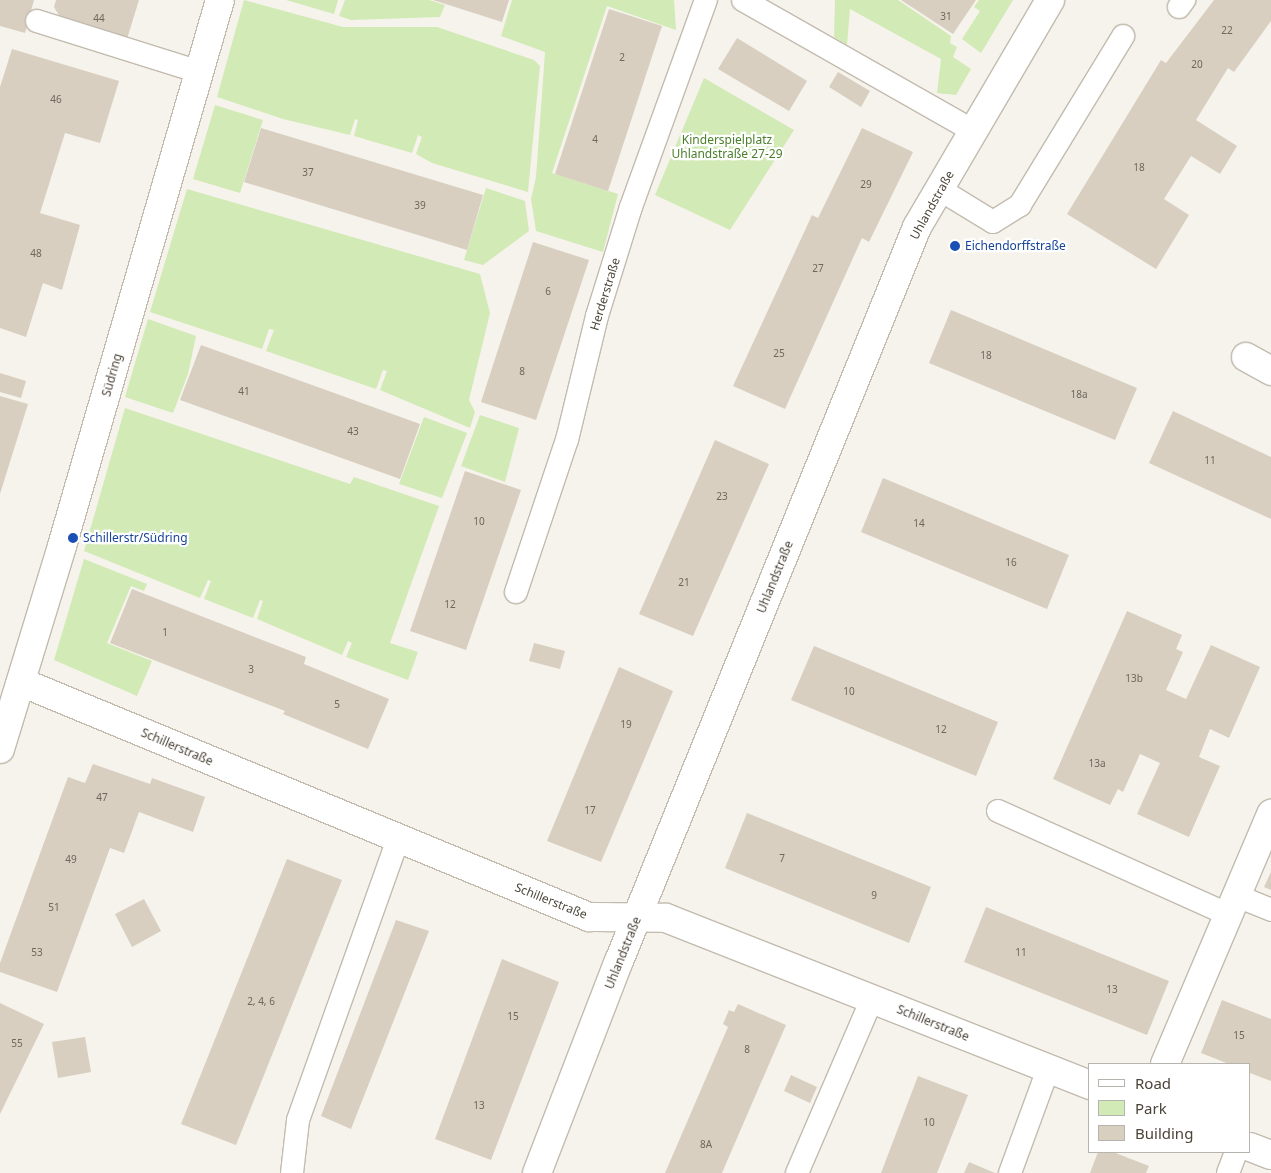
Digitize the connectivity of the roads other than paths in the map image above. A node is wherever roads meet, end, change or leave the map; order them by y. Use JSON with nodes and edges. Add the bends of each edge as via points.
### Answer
{"nodes":[{"id":1,"x":220,"y":0,"type":"edge"},
{"id":2,"x":706,"y":0,"type":"edge"},
{"id":3,"x":743,"y":0,"type":"edge"},
{"id":4,"x":1050,"y":0,"type":"edge"},
{"id":5,"x":37,"y":21,"type":"dead end"},
{"id":6,"x":1123,"y":36,"type":"dead end"},
{"id":7,"x":200,"y":72,"type":"junction"},
{"id":8,"x":974,"y":130,"type":"junction"},
{"id":9,"x":939,"y":189,"type":"junction"},
{"id":10,"x":1246,"y":357,"type":"dead end"},
{"id":11,"x":1271,"y":371,"type":"edge"},
{"id":12,"x":516,"y":592,"type":"dead end"},
{"id":13,"x":21,"y":682,"type":"junction"},
{"id":14,"x":0,"y":749,"type":"edge"},
{"id":15,"x":998,"y":811,"type":"dead end"},
{"id":16,"x":1271,"y":814,"type":"edge"},
{"id":17,"x":398,"y":838,"type":"junction"},
{"id":18,"x":1233,"y":905,"type":"junction"},
{"id":19,"x":1271,"y":910,"type":"edge"},
{"id":20,"x":636,"y":918,"type":"junction"},
{"id":21,"x":872,"y":999,"type":"junction"},
{"id":22,"x":1165,"y":1063,"type":"edge"},
{"id":23,"x":1048,"y":1069,"type":"junction"},
{"id":24,"x":1088,"y":1084,"type":"edge"},
{"id":25,"x":1251,"y":1147,"type":"edge"},
{"id":26,"x":1236,"y":1153,"type":"edge"},
{"id":27,"x":1271,"y":1155,"type":"edge"},
{"id":28,"x":292,"y":1173,"type":"edge"},
{"id":29,"x":537,"y":1173,"type":"edge"},
{"id":30,"x":797,"y":1173,"type":"edge"},
{"id":31,"x":1010,"y":1173,"type":"edge"},
{"id":32,"x":1228,"y":1173,"type":"edge"}],
"edges":[{"from":1,"to":7,"type":"street","name":"Südring"},
{"from":2,"to":12,"type":"lane","name":"Herderstraße","via":[[631,207],[597,316],[567,440]]},
{"from":3,"to":8,"type":"lane"},
{"from":4,"to":8,"type":"street","name":"Uhlandstraße"},
{"from":5,"to":7,"type":"lane","via":[[148,50]]},
{"from":6,"to":9,"type":"lane","via":[[1020,205],[993,222]]},
{"from":7,"to":13,"type":"street","name":"Südring"},
{"from":8,"to":9,"type":"street","name":"Uhlandstraße"},
{"from":9,"to":20,"type":"street","name":"Uhlandstraße","via":[[913,236]]},
{"from":10,"to":11,"type":"street"},
{"from":13,"to":14,"type":"street","name":"Südring"},
{"from":13,"to":17,"type":"street","name":"Schillerstraße"},
{"from":15,"to":18,"type":"lane"},
{"from":16,"to":18,"type":"street"},
{"from":17,"to":20,"type":"street","name":"Schillerstraße","via":[[589,918]]},
{"from":17,"to":28,"type":"lane","via":[[298,1120]]},
{"from":18,"to":19,"type":"lane"},
{"from":18,"to":22,"type":"street"},
{"from":20,"to":21,"type":"street","name":"Schillerstraße","via":[[666,918]]},
{"from":20,"to":29,"type":"street","name":"Uhlandstraße"},
{"from":21,"to":23,"type":"street","name":"Schillerstraße"},
{"from":21,"to":30,"type":"lane"},
{"from":23,"to":24,"type":"street","name":"Schillerstraße"},
{"from":23,"to":31,"type":"lane"},
{"from":25,"to":27,"type":"street"},
{"from":26,"to":32,"type":"lane"}]}
